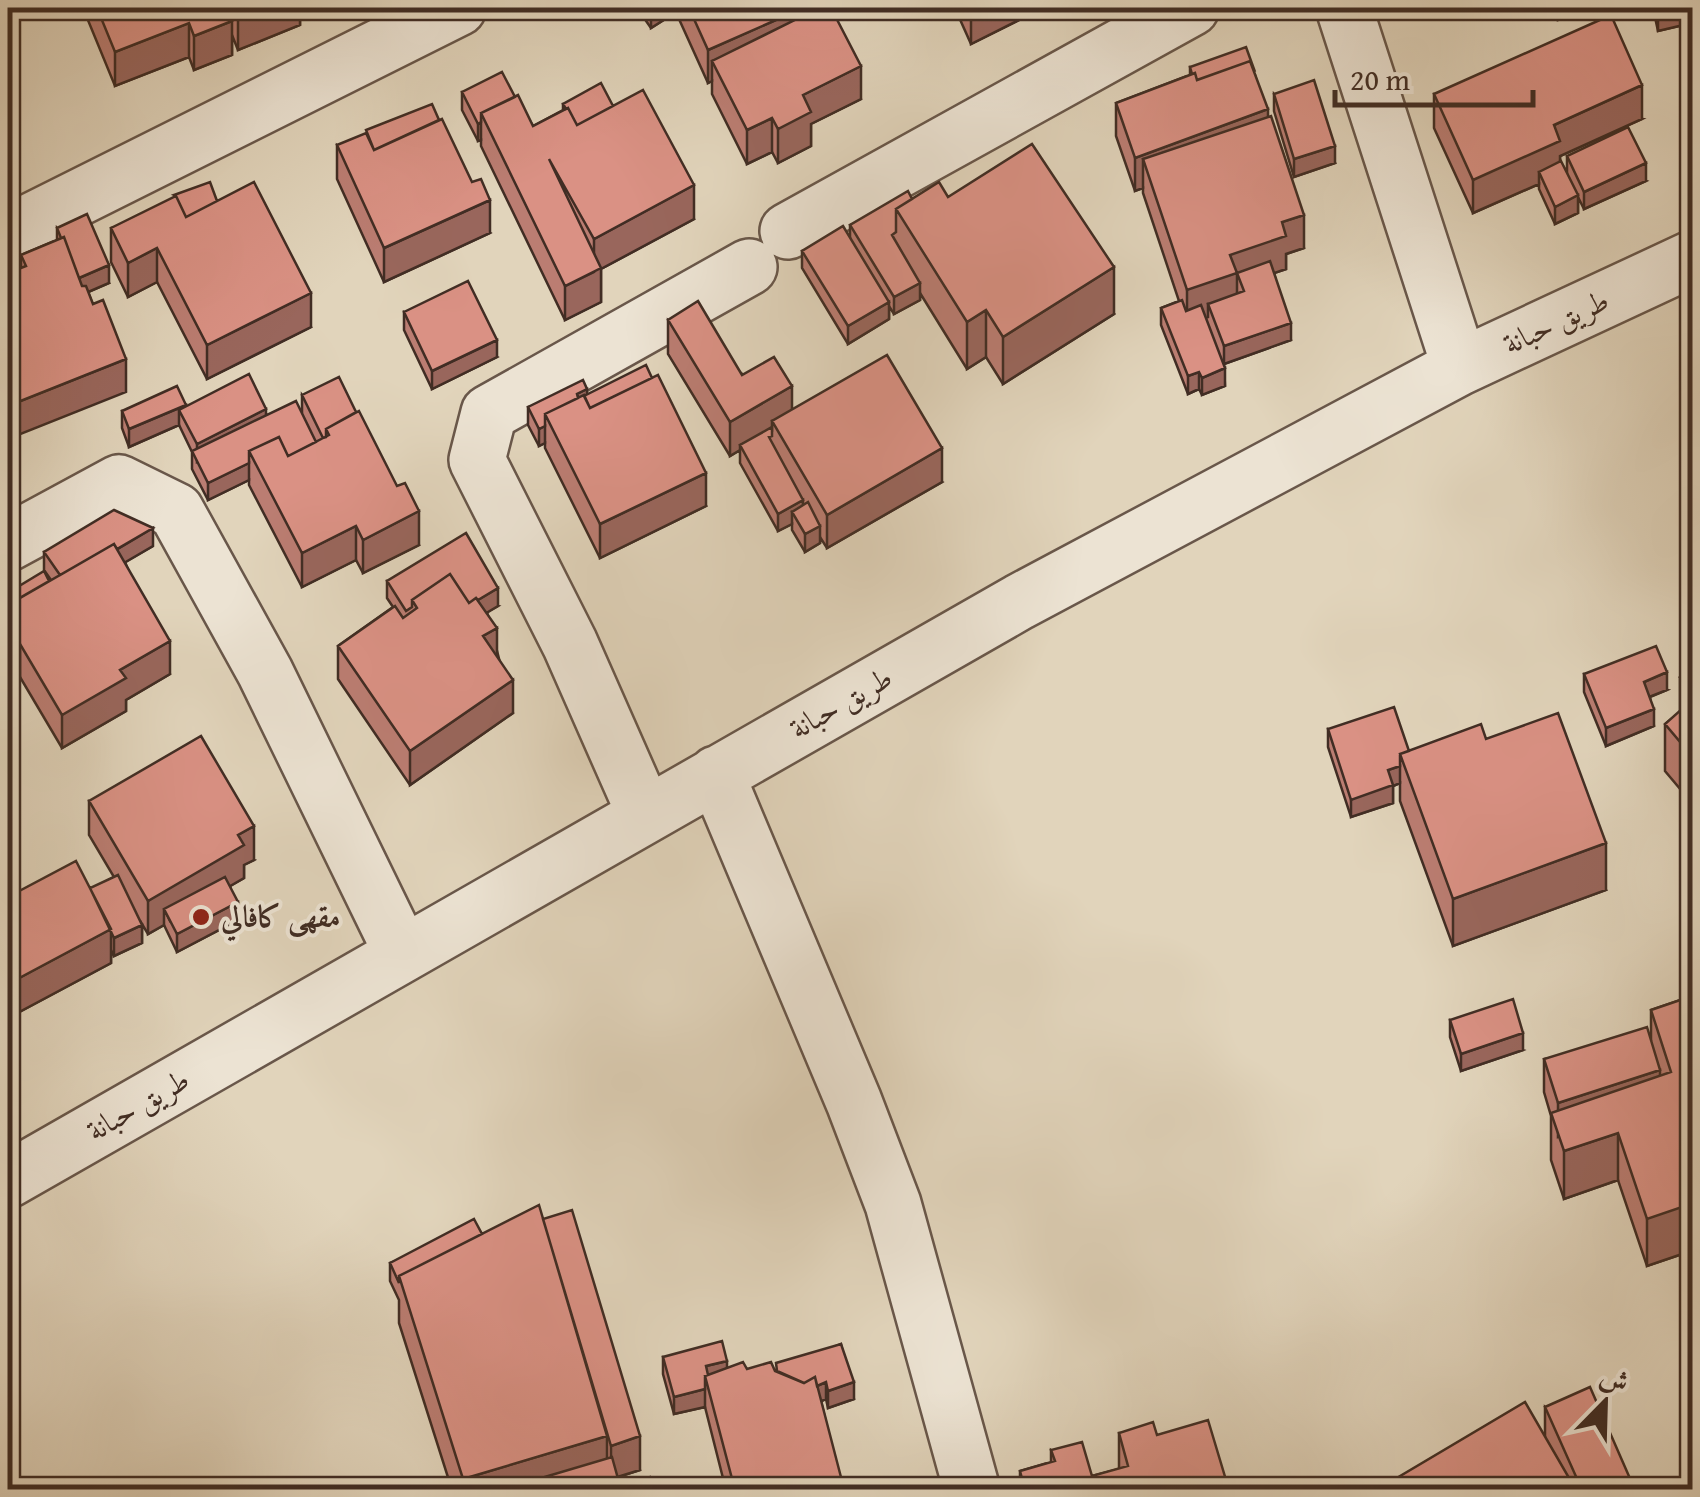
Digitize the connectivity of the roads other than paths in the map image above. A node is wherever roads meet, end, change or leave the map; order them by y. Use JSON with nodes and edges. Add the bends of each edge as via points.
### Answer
{"nodes":[{"id":1,"x":458,"y":8,"type":"edge"},
{"id":2,"x":1191,"y":8,"type":"edge"},
{"id":3,"x":1344,"y":8,"type":"edge"},
{"id":4,"x":788,"y":231,"type":"dead end"},
{"id":5,"x":8,"y":233,"type":"edge"},
{"id":6,"x":1692,"y":259,"type":"edge"},
{"id":7,"x":748,"y":267,"type":"dead end"},
{"id":8,"x":1460,"y":367,"type":"junction"},
{"id":9,"x":8,"y":544,"type":"edge"},
{"id":10,"x":716,"y":774,"type":"junction"},
{"id":11,"x":645,"y":814,"type":"junction"},
{"id":12,"x":402,"y":954,"type":"junction"},
{"id":13,"x":8,"y":1180,"type":"edge"},
{"id":14,"x":972,"y":1490,"type":"edge"}],
"edges":[{"from":1,"to":5,"type":"street"},
{"from":2,"to":4,"type":"street"},
{"from":3,"to":8,"type":"street"},
{"from":6,"to":8,"type":"street","name":"طريق حبانة"},
{"from":7,"to":11,"type":"street","via":[[490,413],[477,460],[570,644]]},
{"from":8,"to":10,"type":"street","name":"طريق حبانة","via":[[1019,602]]},
{"from":9,"to":12,"type":"street","via":[[119,483],[176,510],[265,672]]},
{"from":10,"to":11,"type":"street","name":"طريق حبانة"},
{"from":10,"to":14,"type":"street","via":[[892,1204]]},
{"from":11,"to":12,"type":"street","name":"طريق حبانة"},
{"from":12,"to":13,"type":"street","name":"طريق حبانة"}]}
